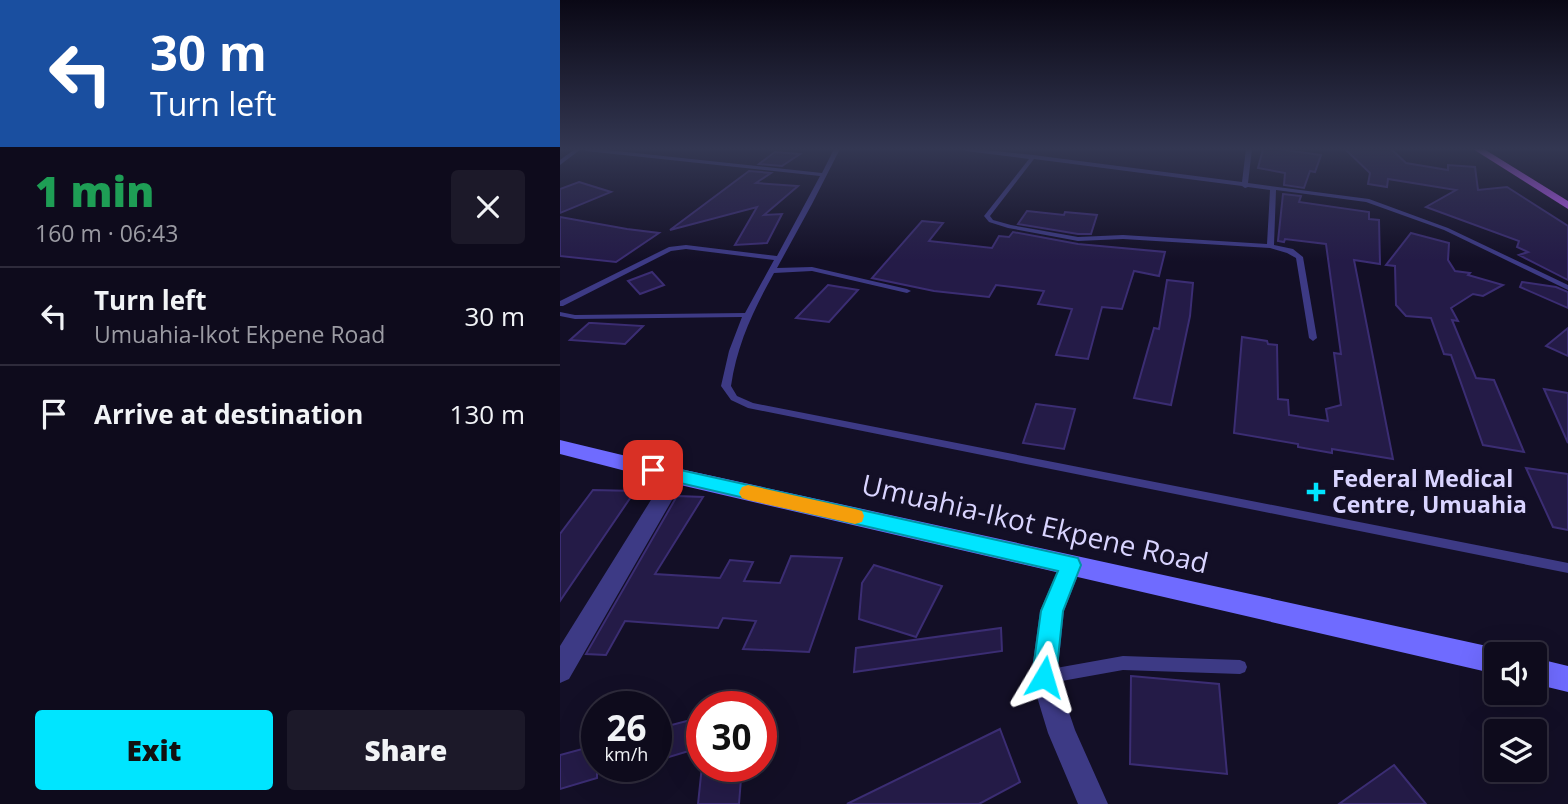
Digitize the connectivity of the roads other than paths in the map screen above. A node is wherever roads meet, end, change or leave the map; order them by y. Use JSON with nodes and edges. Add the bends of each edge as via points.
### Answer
{"nodes":[{"id":1,"x":818,"y":187,"type":"edge"},
{"id":2,"x":1009,"y":187,"type":"edge"},
{"id":3,"x":1249,"y":187,"type":"edge"},
{"id":4,"x":1541,"y":187,"type":"edge"},
{"id":5,"x":1549,"y":187,"type":"edge"},
{"id":6,"x":1273,"y":190,"type":"junction"},
{"id":7,"x":1568,"y":197,"type":"edge"},
{"id":8,"x":1568,"y":206,"type":"edge"},
{"id":9,"x":1270,"y":246,"type":"junction"},
{"id":10,"x":779,"y":258,"type":"junction"},
{"id":11,"x":771,"y":271,"type":"junction"},
{"id":12,"x":1568,"y":288,"type":"edge"},
{"id":13,"x":906,"y":291,"type":"dead end"},
{"id":14,"x":560,"y":304,"type":"edge"},
{"id":15,"x":560,"y":314,"type":"edge"},
{"id":16,"x":745,"y":315,"type":"junction"},
{"id":17,"x":1313,"y":338,"type":"dead end"},
{"id":18,"x":560,"y":447,"type":"edge"},
{"id":19,"x":676,"y":476,"type":"junction"},
{"id":20,"x":1071,"y":565,"type":"junction"},
{"id":21,"x":1568,"y":568,"type":"edge"},
{"id":22,"x":1484,"y":658,"type":"edge"},
{"id":23,"x":1240,"y":667,"type":"dead end"},
{"id":24,"x":560,"y":670,"type":"edge"},
{"id":25,"x":1547,"y":674,"type":"edge"},
{"id":26,"x":1044,"y":677,"type":"junction"},
{"id":27,"x":1568,"y":679,"type":"edge"},
{"id":28,"x":1093,"y":804,"type":"edge"}],
"edges":[{"from":1,"to":10,"type":"lane"},
{"from":2,"to":9,"type":"lane","via":[[987,216],[1010,228],[1078,239],[1123,237]]},
{"from":3,"to":6,"type":"lane"},
{"from":4,"to":8,"type":"main road"},
{"from":5,"to":7,"type":"main road"},
{"from":6,"to":9,"type":"lane"},
{"from":6,"to":12,"type":"lane","via":[[1367,200],[1402,211]]},
{"from":9,"to":17,"type":"lane","via":[[1299,257]]},
{"from":10,"to":11,"type":"lane"},
{"from":10,"to":14,"type":"lane","via":[[668,249]]},
{"from":11,"to":13,"type":"lane","via":[[812,269]]},
{"from":11,"to":16,"type":"lane"},
{"from":15,"to":16,"type":"lane"},
{"from":16,"to":21,"type":"lane","via":[[726,386],[734,398],[751,406]]},
{"from":18,"to":19,"type":"main road","name":"Umuahia-Ikot Ekpene Road"},
{"from":19,"to":20,"type":"main road","name":"Umuahia-Ikot Ekpene Road"},
{"from":19,"to":24,"type":"street"},
{"from":20,"to":22,"type":"main road","name":"Umuahia-Ikot Ekpene Road"},
{"from":20,"to":26,"type":"street","via":[[1052,611]]},
{"from":23,"to":26,"type":"lane","via":[[1123,663]]},
{"from":25,"to":27,"type":"main road"},
{"from":26,"to":28,"type":"street"}]}
